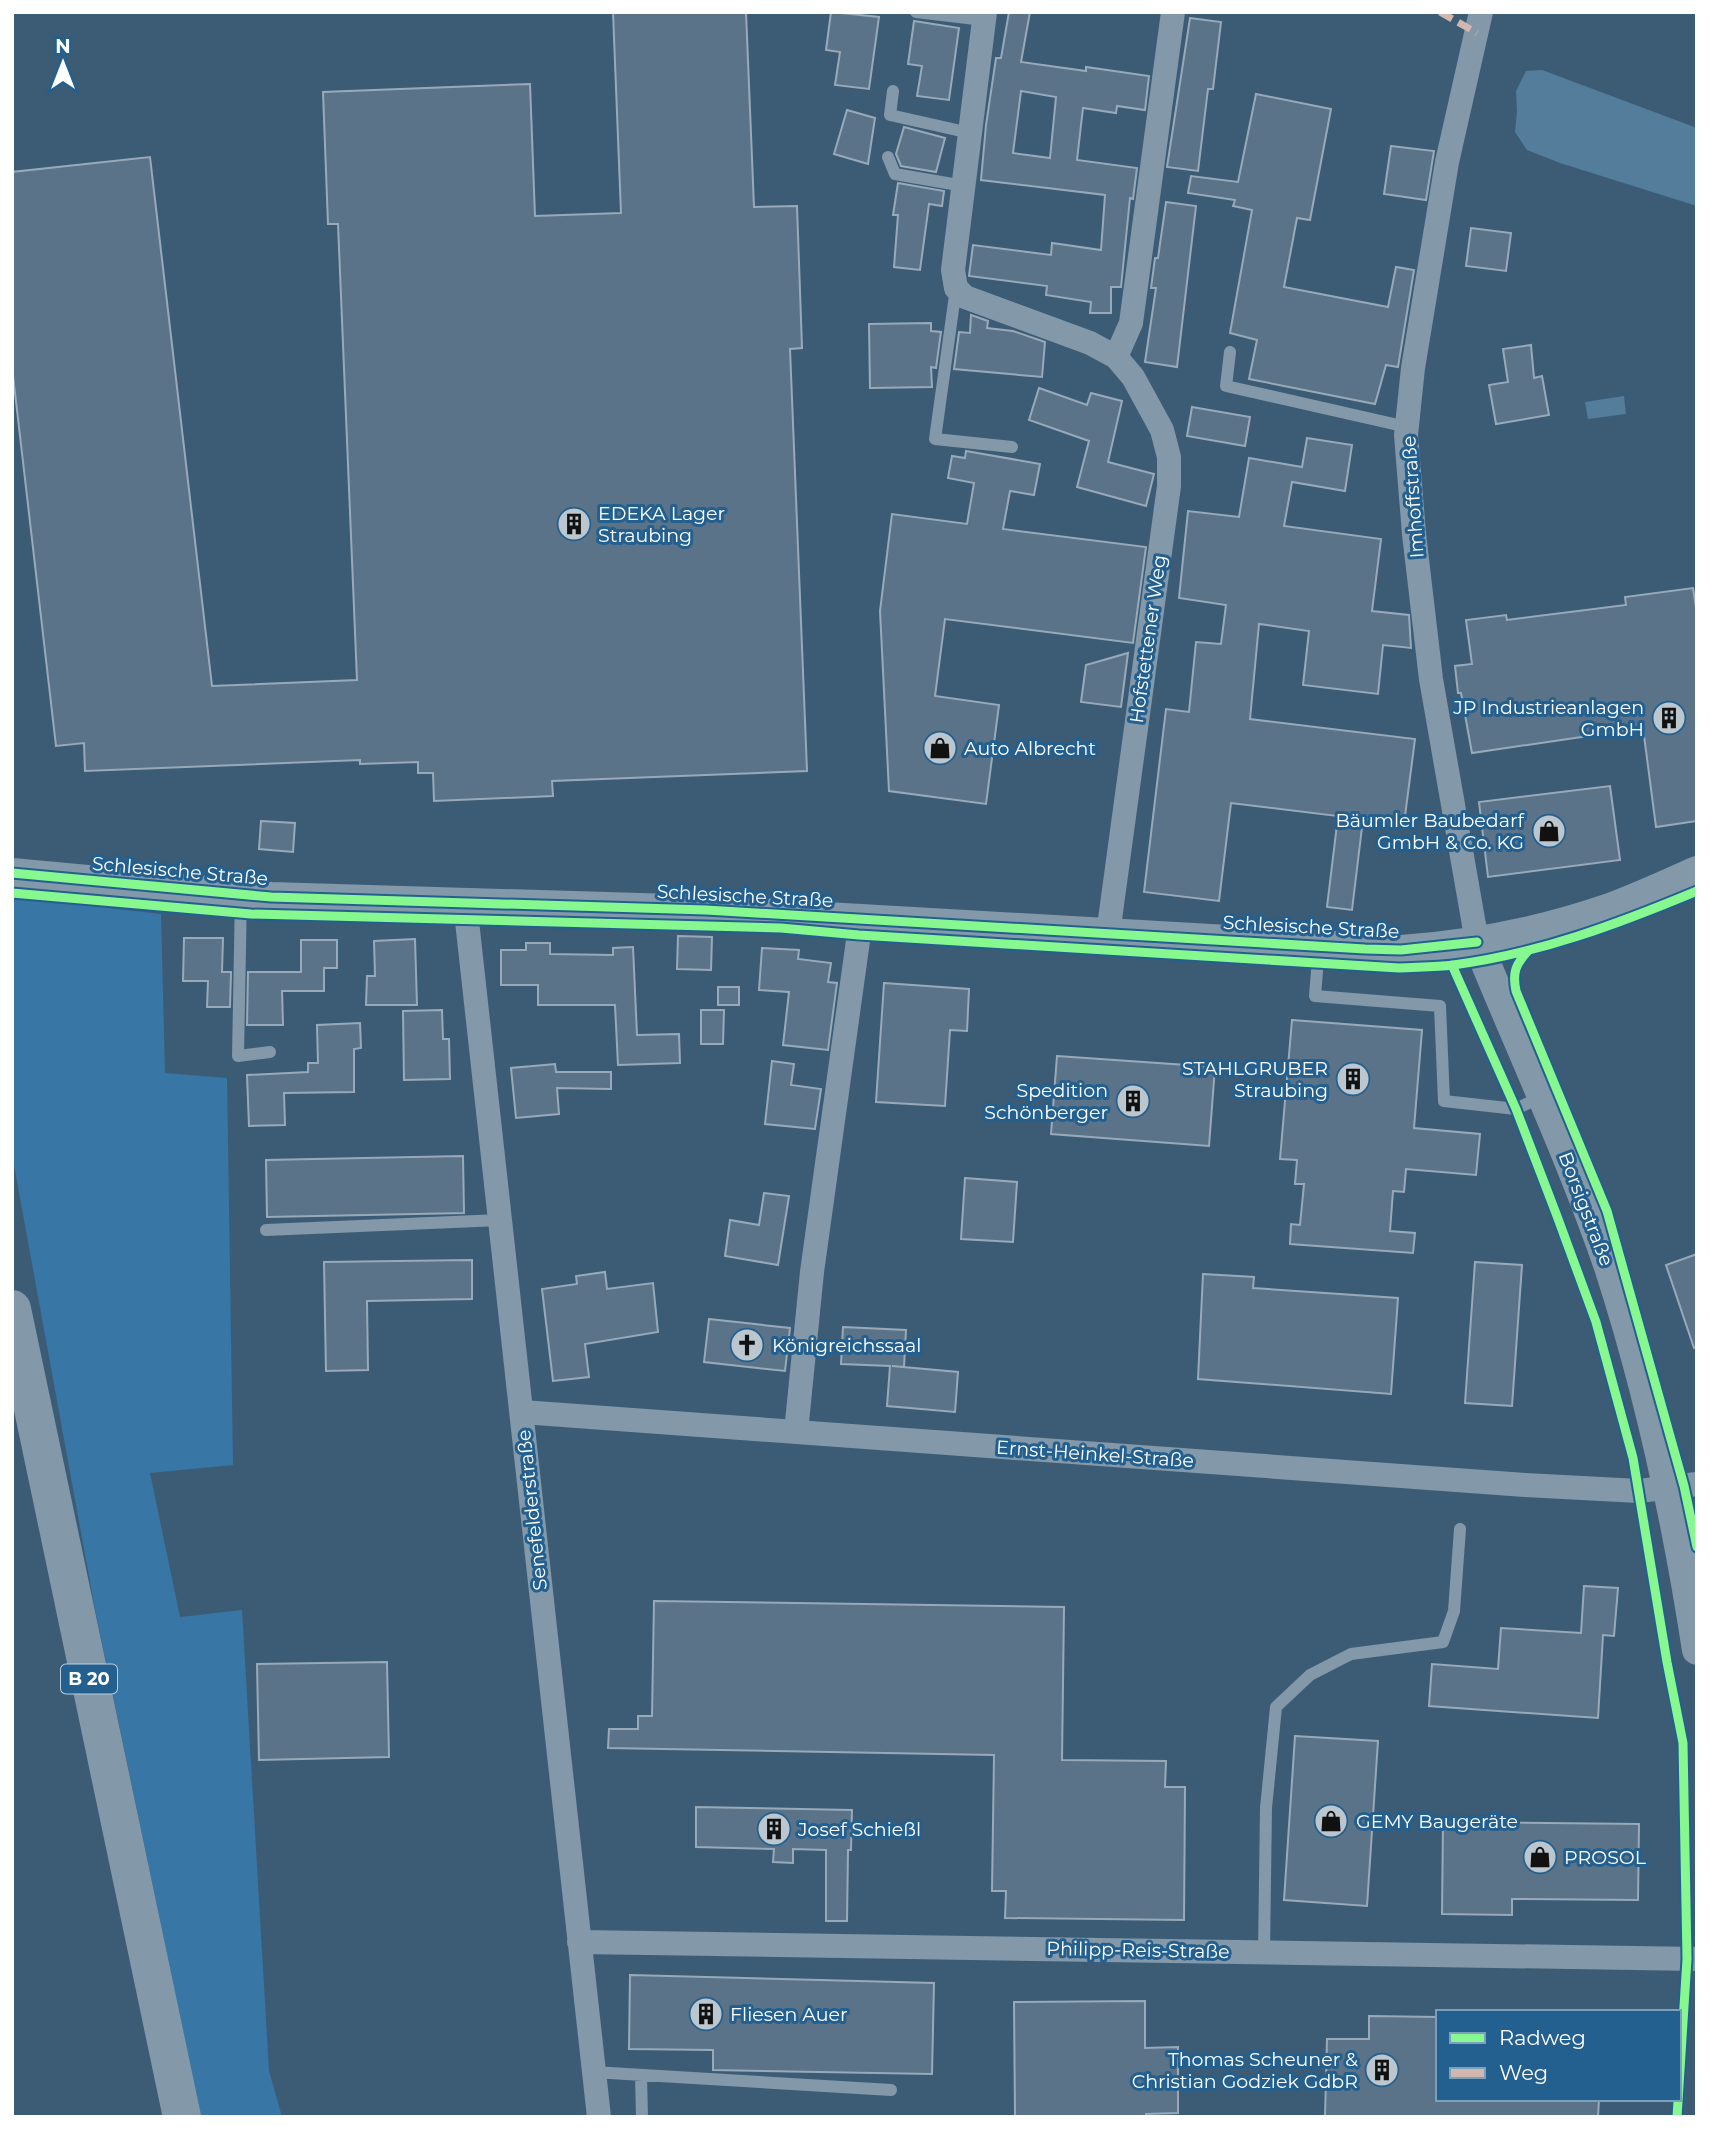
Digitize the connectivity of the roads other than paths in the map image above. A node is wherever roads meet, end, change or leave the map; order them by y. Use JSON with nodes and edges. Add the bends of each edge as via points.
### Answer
{"nodes":[{"id":1,"x":916,"y":12,"type":"edge"},
{"id":2,"x":1173,"y":12,"type":"edge"},
{"id":3,"x":1481,"y":12,"type":"edge"},
{"id":4,"x":984,"y":16,"type":"edge"},
{"id":5,"x":893,"y":91,"type":"dead end"},
{"id":6,"x":970,"y":133,"type":"junction"},
{"id":7,"x":888,"y":157,"type":"dead end"},
{"id":8,"x":964,"y":186,"type":"junction"},
{"id":9,"x":956,"y":288,"type":"junction"},
{"id":10,"x":1230,"y":352,"type":"dead end"},
{"id":11,"x":1116,"y":357,"type":"junction"},
{"id":12,"x":1407,"y":427,"type":"junction"},
{"id":13,"x":1012,"y":447,"type":"dead end"},
{"id":14,"x":1697,"y":871,"type":"edge"},
{"id":15,"x":12,"y":873,"type":"edge"},
{"id":16,"x":241,"y":895,"type":"junction"},
{"id":17,"x":465,"y":903,"type":"junction"},
{"id":18,"x":862,"y":919,"type":"junction"},
{"id":19,"x":1108,"y":934,"type":"junction"},
{"id":20,"x":1477,"y":942,"type":"junction"},
{"id":21,"x":1319,"y":946,"type":"junction"},
{"id":22,"x":270,"y":1052,"type":"dead end"},
{"id":23,"x":1542,"y":1097,"type":"junction"},
{"id":24,"x":500,"y":1220,"type":"junction"},
{"id":25,"x":266,"y":1230,"type":"dead end"},
{"id":26,"x":12,"y":1309,"type":"edge"},
{"id":27,"x":522,"y":1412,"type":"junction"},
{"id":28,"x":796,"y":1432,"type":"junction"},
{"id":29,"x":1683,"y":1486,"type":"edge"},
{"id":30,"x":1460,"y":1529,"type":"dead end"},
{"id":31,"x":1697,"y":1650,"type":"edge"},
{"id":32,"x":579,"y":1942,"type":"junction"},
{"id":33,"x":1264,"y":1952,"type":"junction"},
{"id":34,"x":1697,"y":1959,"type":"edge"},
{"id":35,"x":593,"y":2073,"type":"junction"},
{"id":36,"x":641,"y":2076,"type":"junction"},
{"id":37,"x":891,"y":2090,"type":"dead end"},
{"id":38,"x":182,"y":2117,"type":"edge"},
{"id":39,"x":599,"y":2117,"type":"edge"},
{"id":40,"x":642,"y":2117,"type":"edge"}],
"edges":[{"from":1,"to":4,"type":"lane"},
{"from":2,"to":11,"type":"street","via":[[1130,323]]},
{"from":3,"to":12,"type":"street","name":"Imhoffstraße","via":[[1447,162]]},
{"from":4,"to":6,"type":"street"},
{"from":5,"to":6,"type":"lane","via":[[890,115]]},
{"from":6,"to":8,"type":"street"},
{"from":7,"to":8,"type":"lane","via":[[895,174]]},
{"from":8,"to":9,"type":"street","via":[[953,270]]},
{"from":9,"to":11,"type":"street","name":"Hofstettener Weg","via":[[965,297]]},
{"from":9,"to":13,"type":"lane","via":[[935,439]]},
{"from":10,"to":12,"type":"lane","via":[[1226,386]]},
{"from":11,"to":19,"type":"street","name":"Hofstettener Weg","via":[[1133,377],[1162,430],[1169,457],[1169,486]]},
{"from":12,"to":20,"type":"street","name":"Imhoffstraße","via":[[1431,679]]},
{"from":14,"to":20,"type":"street","name":"Schlesische Straße","via":[[1607,908]]},
{"from":15,"to":16,"type":"street","name":"Schlesische Straße"},
{"from":16,"to":17,"type":"street","name":"Schlesische Straße"},
{"from":16,"to":22,"type":"lane","via":[[237,1056]]},
{"from":17,"to":18,"type":"street","name":"Schlesische Straße"},
{"from":17,"to":24,"type":"street","name":"Senefelderstraße"},
{"from":18,"to":19,"type":"street","name":"Schlesische Straße"},
{"from":18,"to":28,"type":"street","via":[[812,1272]]},
{"from":19,"to":21,"type":"street","name":"Schlesische Straße"},
{"from":20,"to":21,"type":"street","name":"Schlesische Straße","via":[[1401,950]]},
{"from":20,"to":23,"type":"street","name":"Borsigstraße"},
{"from":21,"to":23,"type":"lane","via":[[1315,996],[1440,1006],[1444,1101],[1516,1108]]},
{"from":23,"to":29,"type":"street","name":"Borsigstraße","via":[[1585,1201],[1652,1412]]},
{"from":24,"to":25,"type":"lane"},
{"from":24,"to":27,"type":"street","name":"Senefelderstraße"},
{"from":26,"to":38,"type":"highway","number":"B 20"},
{"from":27,"to":28,"type":"street","name":"Ernst-Heinkel-Straße"},
{"from":27,"to":32,"type":"street","name":"Senefelderstraße"},
{"from":28,"to":29,"type":"street","name":"Ernst-Heinkel-Straße","via":[[1525,1485],[1639,1491]]},
{"from":29,"to":31,"type":"street","name":"Borsigstraße"},
{"from":30,"to":33,"type":"lane","via":[[1454,1611],[1443,1642],[1351,1654],[1310,1675],[1276,1707],[1266,1808]]},
{"from":32,"to":33,"type":"street","name":"Philipp-Reis-Straße"},
{"from":32,"to":35,"type":"street","name":"Senefelderstraße"},
{"from":33,"to":34,"type":"street","name":"Philipp-Reis-Straße"},
{"from":35,"to":36,"type":"lane"},
{"from":35,"to":39,"type":"street","name":"Senefelderstraße"},
{"from":36,"to":37,"type":"lane"},
{"from":36,"to":40,"type":"lane"}]}
